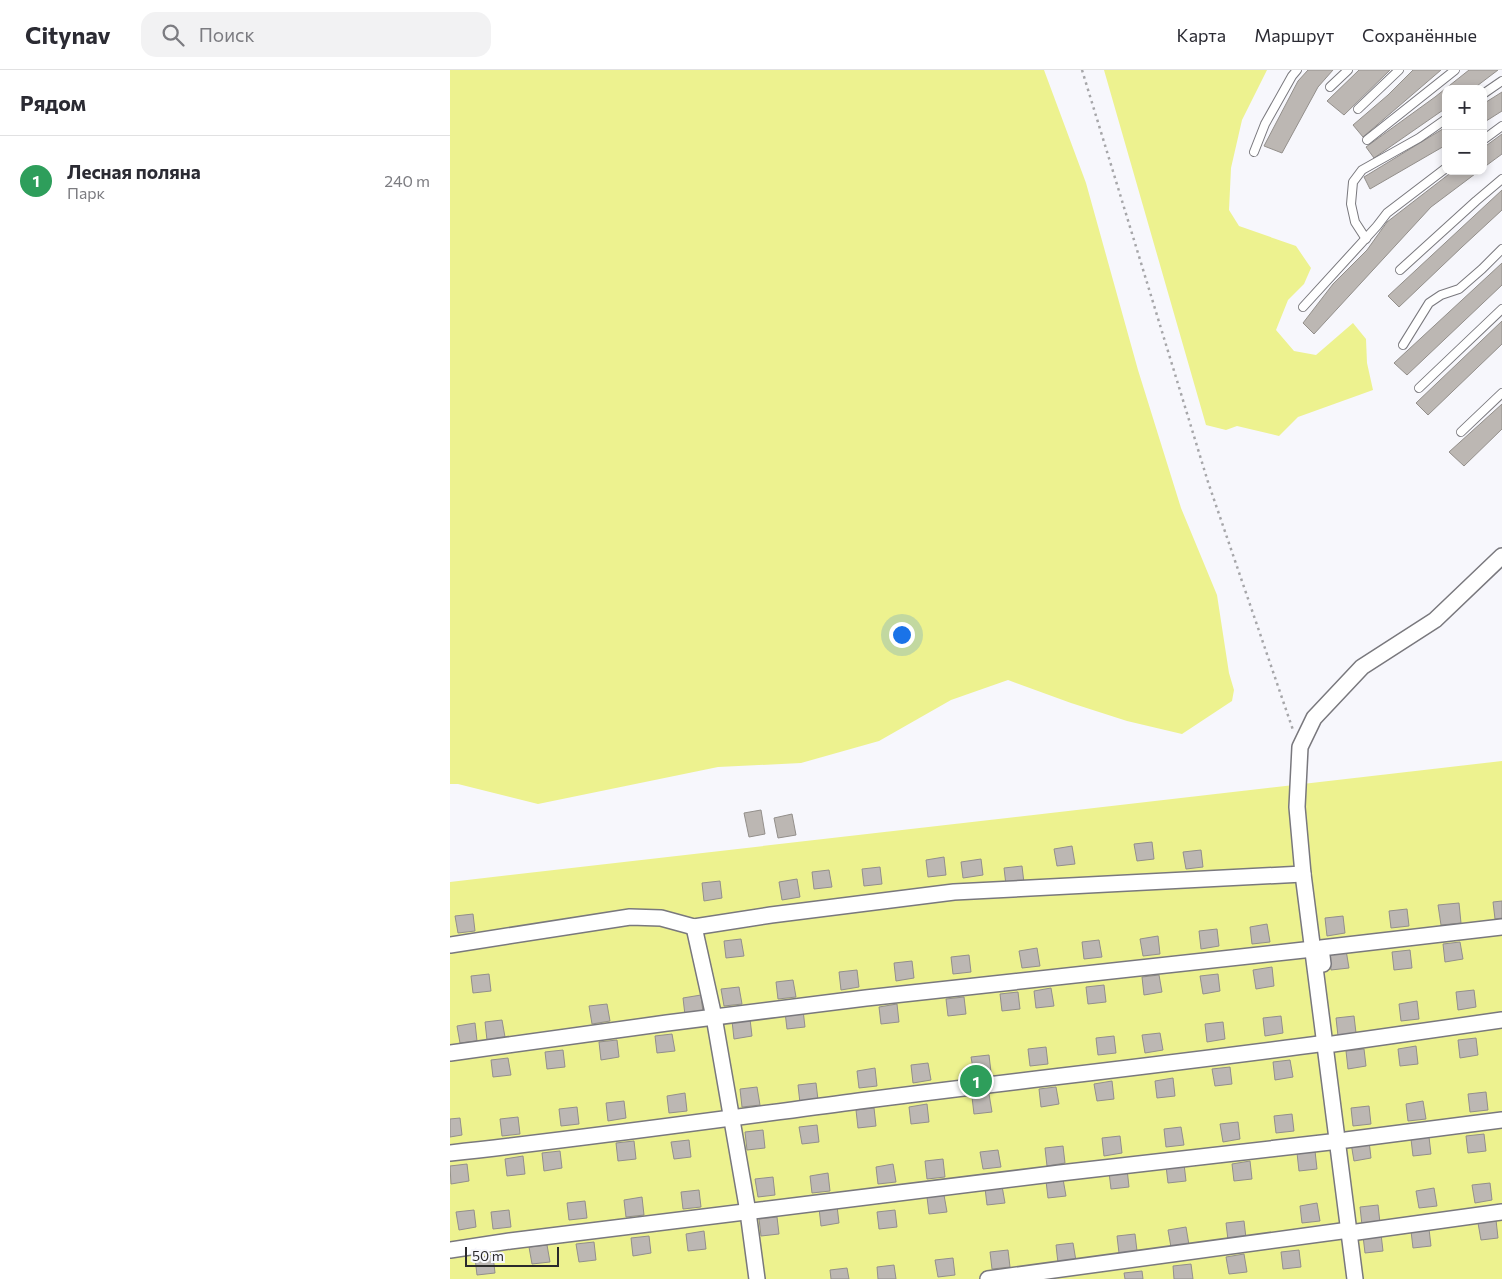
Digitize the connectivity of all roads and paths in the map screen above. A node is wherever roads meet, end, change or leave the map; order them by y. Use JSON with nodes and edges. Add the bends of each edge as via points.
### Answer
{"nodes":[{"id":1,"x":1082,"y":70,"type":"edge"},
{"id":2,"x":1297,"y":70,"type":"edge"},
{"id":3,"x":1348,"y":70,"type":"edge"},
{"id":4,"x":1399,"y":70,"type":"edge"},
{"id":5,"x":1455,"y":70,"type":"edge"},
{"id":6,"x":1502,"y":81,"type":"edge"},
{"id":7,"x":1330,"y":87,"type":"dead end"},
{"id":8,"x":1487,"y":91,"type":"edge"},
{"id":9,"x":1358,"y":109,"type":"dead end"},
{"id":10,"x":1442,"y":122,"type":"edge"},
{"id":11,"x":1502,"y":126,"type":"edge"},
{"id":12,"x":1487,"y":137,"type":"edge"},
{"id":13,"x":1366,"y":140,"type":"dead end"},
{"id":14,"x":1254,"y":152,"type":"dead end"},
{"id":15,"x":1442,"y":171,"type":"edge"},
{"id":16,"x":1502,"y":179,"type":"edge"},
{"id":17,"x":1366,"y":239,"type":"junction"},
{"id":18,"x":1502,"y":249,"type":"edge"},
{"id":19,"x":1400,"y":270,"type":"dead end"},
{"id":20,"x":1303,"y":307,"type":"dead end"},
{"id":21,"x":1502,"y":309,"type":"edge"},
{"id":22,"x":1403,"y":345,"type":"dead end"},
{"id":23,"x":1419,"y":388,"type":"dead end"},
{"id":24,"x":1502,"y":393,"type":"edge"},
{"id":25,"x":1461,"y":432,"type":"dead end"},
{"id":26,"x":1502,"y":556,"type":"edge"},
{"id":27,"x":1300,"y":748,"type":"junction"},
{"id":28,"x":1303,"y":874,"type":"junction"},
{"id":29,"x":694,"y":927,"type":"junction"},
{"id":30,"x":1502,"y":927,"type":"edge"},
{"id":31,"x":450,"y":945,"type":"edge"},
{"id":32,"x":1313,"y":949,"type":"junction"},
{"id":33,"x":714,"y":1017,"type":"junction"},
{"id":34,"x":1502,"y":1020,"type":"edge"},
{"id":35,"x":1330,"y":1043,"type":"junction"},
{"id":36,"x":450,"y":1053,"type":"edge"},
{"id":37,"x":732,"y":1119,"type":"junction"},
{"id":38,"x":1502,"y":1120,"type":"edge"},
{"id":39,"x":1342,"y":1140,"type":"junction"},
{"id":40,"x":450,"y":1153,"type":"edge"},
{"id":41,"x":748,"y":1212,"type":"junction"},
{"id":42,"x":1502,"y":1212,"type":"edge"},
{"id":43,"x":1353,"y":1231,"type":"junction"},
{"id":44,"x":450,"y":1250,"type":"edge"},
{"id":45,"x":757,"y":1279,"type":"edge"},
{"id":46,"x":988,"y":1279,"type":"edge"},
{"id":47,"x":1355,"y":1279,"type":"edge"},
{"id":48,"x":1363,"y":1279,"type":"edge"}],
"edges":[{"from":1,"to":27,"type":"path","via":[[1208,482]]},
{"from":2,"to":14,"type":"lane","via":[[1265,124]]},
{"from":3,"to":7,"type":"lane"},
{"from":4,"to":9,"type":"lane"},
{"from":5,"to":13,"type":"lane"},
{"from":6,"to":8,"type":"lane"},
{"from":10,"to":17,"type":"lane","via":[[1362,170],[1353,182],[1355,222]]},
{"from":11,"to":12,"type":"lane"},
{"from":15,"to":17,"type":"lane","via":[[1387,213]]},
{"from":16,"to":19,"type":"lane"},
{"from":17,"to":20,"type":"lane"},
{"from":18,"to":22,"type":"lane","via":[[1459,289],[1441,294],[1429,303]]},
{"from":21,"to":23,"type":"lane"},
{"from":24,"to":25,"type":"lane"},
{"from":26,"to":27,"type":"street","via":[[1435,620],[1362,667],[1314,718]]},
{"from":27,"to":28,"type":"street","via":[[1297,807]]},
{"from":28,"to":29,"type":"street","via":[[954,892]]},
{"from":28,"to":32,"type":"street"},
{"from":29,"to":31,"type":"street","via":[[661,918],[630,917]]},
{"from":29,"to":33,"type":"street"},
{"from":30,"to":35,"type":"street","via":[[1321,948]]},
{"from":32,"to":33,"type":"street","via":[[876,996]]},
{"from":32,"to":35,"type":"street"},
{"from":33,"to":36,"type":"street"},
{"from":33,"to":37,"type":"street"},
{"from":34,"to":35,"type":"street"},
{"from":35,"to":37,"type":"street"},
{"from":35,"to":39,"type":"street"},
{"from":37,"to":40,"type":"street"},
{"from":37,"to":41,"type":"street"},
{"from":38,"to":39,"type":"street"},
{"from":39,"to":41,"type":"street"},
{"from":39,"to":43,"type":"street"},
{"from":41,"to":44,"type":"street"},
{"from":41,"to":45,"type":"street"},
{"from":42,"to":43,"type":"street"},
{"from":43,"to":46,"type":"street"},
{"from":43,"to":47,"type":"street"},
{"from":43,"to":48,"type":"street"}]}
